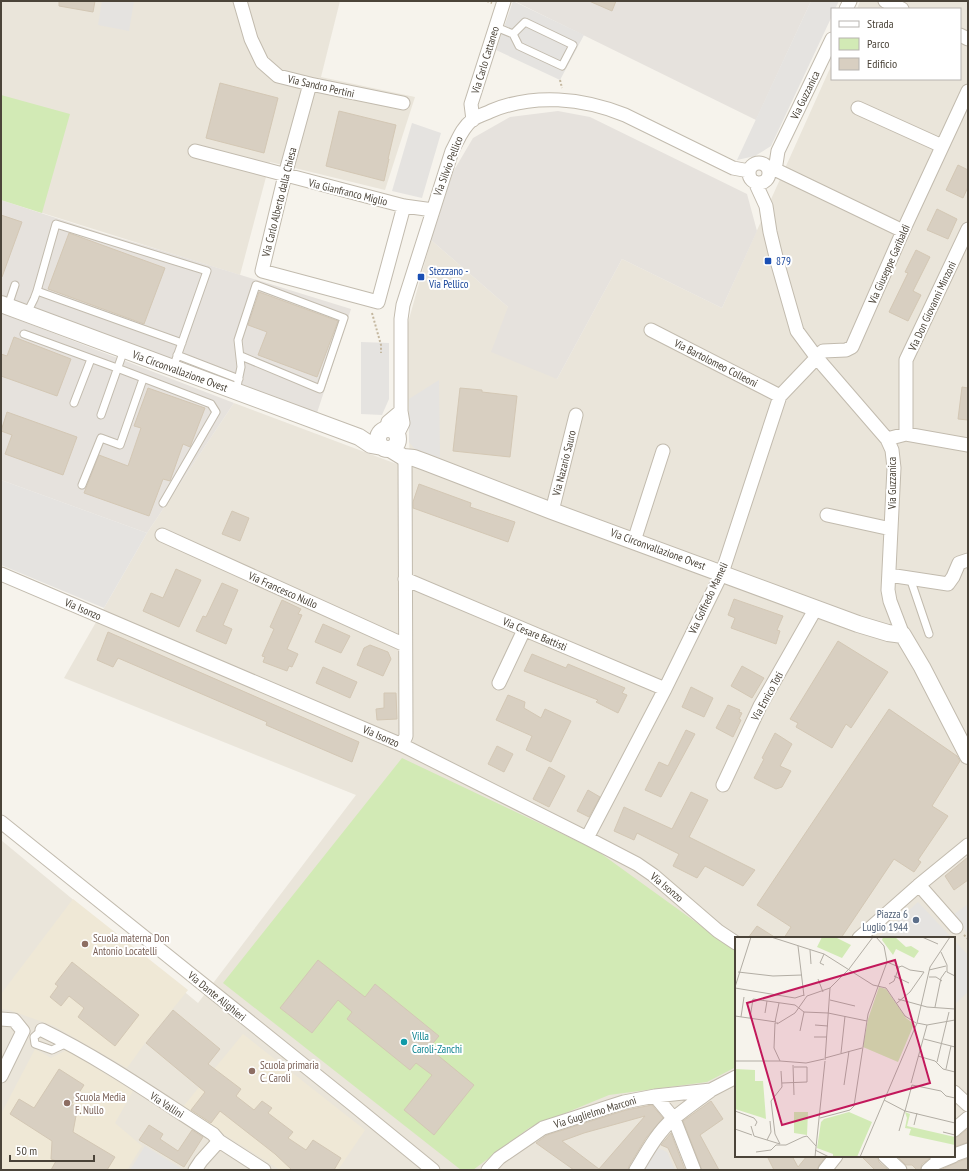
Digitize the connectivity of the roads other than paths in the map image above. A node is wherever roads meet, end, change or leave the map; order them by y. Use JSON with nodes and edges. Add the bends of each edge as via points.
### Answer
{"nodes":[{"id":1,"x":240,"y":1,"type":"edge"},
{"id":2,"x":504,"y":1,"type":"edge"},
{"id":3,"x":885,"y":1,"type":"edge"},
{"id":4,"x":900,"y":8,"type":"edge"},
{"id":5,"x":496,"y":27,"type":"junction"},
{"id":6,"x":513,"y":34,"type":"junction"},
{"id":7,"x":831,"y":41,"type":"edge"},
{"id":8,"x":310,"y":84,"type":"junction"},
{"id":9,"x":968,"y":91,"type":"edge"},
{"id":10,"x":402,"y":103,"type":"dead end"},
{"id":11,"x":858,"y":108,"type":"dead end"},
{"id":12,"x":473,"y":120,"type":"junction"},
{"id":13,"x":942,"y":146,"type":"junction"},
{"id":14,"x":195,"y":151,"type":"dead end"},
{"id":15,"x":762,"y":172,"type":"junction"},
{"id":16,"x":285,"y":176,"type":"junction"},
{"id":17,"x":404,"y":206,"type":"junction"},
{"id":18,"x":432,"y":210,"type":"junction"},
{"id":19,"x":968,"y":229,"type":"edge"},
{"id":20,"x":903,"y":231,"type":"junction"},
{"id":21,"x":15,"y":284,"type":"dead end"},
{"id":22,"x":37,"y":291,"type":"junction"},
{"id":23,"x":4,"y":305,"type":"edge"},
{"id":24,"x":27,"y":313,"type":"junction"},
{"id":25,"x":651,"y":330,"type":"dead end"},
{"id":26,"x":24,"y":334,"type":"dead end"},
{"id":27,"x":182,"y":343,"type":"junction"},
{"id":28,"x":124,"y":350,"type":"junction"},
{"id":29,"x":240,"y":356,"type":"junction"},
{"id":30,"x":817,"y":358,"type":"junction"},
{"id":31,"x":91,"y":359,"type":"junction"},
{"id":32,"x":175,"y":362,"type":"junction"},
{"id":33,"x":118,"y":368,"type":"junction"},
{"id":34,"x":143,"y":379,"type":"junction"},
{"id":35,"x":237,"y":385,"type":"junction"},
{"id":36,"x":780,"y":396,"type":"junction"},
{"id":37,"x":74,"y":403,"type":"dead end"},
{"id":38,"x":101,"y":415,"type":"dead end"},
{"id":39,"x":576,"y":415,"type":"dead end"},
{"id":40,"x":906,"y":434,"type":"junction"},
{"id":41,"x":887,"y":438,"type":"junction"},
{"id":42,"x":389,"y":439,"type":"junction"},
{"id":43,"x":968,"y":445,"type":"edge"},
{"id":44,"x":663,"y":451,"type":"dead end"},
{"id":45,"x":409,"y":458,"type":"junction"},
{"id":46,"x":82,"y":485,"type":"dead end"},
{"id":47,"x":163,"y":503,"type":"dead end"},
{"id":48,"x":552,"y":511,"type":"junction"},
{"id":49,"x":827,"y":515,"type":"dead end"},
{"id":50,"x":891,"y":529,"type":"junction"},
{"id":51,"x":162,"y":535,"type":"dead end"},
{"id":52,"x":634,"y":541,"type":"junction"},
{"id":53,"x":968,"y":560,"type":"edge"},
{"id":54,"x":722,"y":572,"type":"junction"},
{"id":55,"x":1,"y":574,"type":"edge"},
{"id":56,"x":889,"y":575,"type":"junction"},
{"id":57,"x":910,"y":578,"type":"junction"},
{"id":58,"x":405,"y":579,"type":"junction"},
{"id":59,"x":816,"y":608,"type":"junction"},
{"id":60,"x":524,"y":630,"type":"junction"},
{"id":61,"x":930,"y":634,"type":"dead end"},
{"id":62,"x":903,"y":635,"type":"junction"},
{"id":63,"x":405,"y":645,"type":"junction"},
{"id":64,"x":499,"y":683,"type":"dead end"},
{"id":65,"x":665,"y":689,"type":"junction"},
{"id":66,"x":402,"y":745,"type":"junction"},
{"id":67,"x":968,"y":756,"type":"edge"},
{"id":68,"x":723,"y":785,"type":"dead end"},
{"id":69,"x":1,"y":822,"type":"edge"},
{"id":70,"x":587,"y":838,"type":"junction"},
{"id":71,"x":968,"y":845,"type":"edge"},
{"id":72,"x":919,"y":885,"type":"junction"},
{"id":73,"x":956,"y":927,"type":"dead end"},
{"id":74,"x":860,"y":937,"type":"edge"},
{"id":75,"x":735,"y":941,"type":"edge"},
{"id":76,"x":1,"y":1019,"type":"edge"},
{"id":77,"x":42,"y":1030,"type":"dead end"},
{"id":78,"x":1,"y":1076,"type":"edge"},
{"id":79,"x":735,"y":1078,"type":"edge"},
{"id":80,"x":711,"y":1090,"type":"junction"},
{"id":81,"x":955,"y":1093,"type":"edge"},
{"id":82,"x":655,"y":1096,"type":"junction"},
{"id":83,"x":968,"y":1105,"type":"edge"},
{"id":84,"x":968,"y":1118,"type":"edge"},
{"id":85,"x":674,"y":1119,"type":"junction"},
{"id":86,"x":955,"y":1129,"type":"edge"},
{"id":87,"x":219,"y":1141,"type":"junction"},
{"id":88,"x":968,"y":1150,"type":"edge"},
{"id":89,"x":955,"y":1155,"type":"edge"},
{"id":90,"x":835,"y":1157,"type":"edge"},
{"id":91,"x":886,"y":1157,"type":"edge"},
{"id":92,"x":950,"y":1157,"type":"edge"},
{"id":93,"x":934,"y":1163,"type":"edge"},
{"id":94,"x":195,"y":1170,"type":"edge"},
{"id":95,"x":264,"y":1170,"type":"edge"},
{"id":96,"x":432,"y":1170,"type":"edge"},
{"id":97,"x":488,"y":1170,"type":"edge"},
{"id":98,"x":636,"y":1170,"type":"edge"},
{"id":99,"x":694,"y":1170,"type":"edge"},
{"id":100,"x":825,"y":1170,"type":"edge"},
{"id":101,"x":900,"y":1170,"type":"edge"}],
"edges":[{"from":1,"to":8,"type":"street","name":"Via Sandro Pertini","via":[[251,39],[262,62],[278,76]]},
{"from":2,"to":5,"type":"street","name":"Via Carlo Cattaneo"},
{"from":3,"to":4,"type":"street"},
{"from":5,"to":6,"type":"lane"},
{"from":5,"to":12,"type":"street","name":"Via Carlo Cattaneo","via":[[472,104]]},
{"from":6,"to":6,"type":"lane","via":[[519,46],[562,66],[573,45],[525,22]]},
{"from":7,"to":15,"type":"street","name":"Via Guzzanica","via":[[778,150],[776,164]]},
{"from":8,"to":10,"type":"street","name":"Via Sandro Pertini"},
{"from":8,"to":16,"type":"street","name":"Via Carlo Alberto dalla Chiesa"},
{"from":9,"to":13,"type":"street","name":"Via Giuseppe Garibaldi"},
{"from":11,"to":13,"type":"street"},
{"from":12,"to":15,"type":"street","name":"Via Silvio Pellico","via":[[499,108],[519,103],[540,100],[584,102],[625,115],[733,168]]},
{"from":12,"to":18,"type":"street","name":"Via Silvio Pellico","via":[[462,130],[452,150]]},
{"from":13,"to":20,"type":"street","name":"Via Giuseppe Garibaldi"},
{"from":14,"to":16,"type":"street","name":"Via Gianfranco Miglio"},
{"from":15,"to":20,"type":"street","name":"Via Silvio Pellico"},
{"from":15,"to":30,"type":"street","name":"Via Guzzanica","via":[[770,232],[797,331]]},
{"from":16,"to":17,"type":"street","name":"Via Gianfranco Miglio"},
{"from":16,"to":17,"type":"street","name":"Via Carlo Alberto dalla Chiesa","via":[[262,271],[378,302]]},
{"from":17,"to":18,"type":"street","name":"Via Gianfranco Miglio"},
{"from":18,"to":42,"type":"street","name":"Via Silvio Pellico","via":[[403,305],[403,423]]},
{"from":19,"to":40,"type":"street","name":"Via Don Giovanni Minzoni","via":[[906,360]]},
{"from":20,"to":30,"type":"street","name":"Via Giuseppe Garibaldi","via":[[852,347],[846,350],[823,350]]},
{"from":21,"to":23,"type":"lane"},
{"from":22,"to":24,"type":"lane"},
{"from":22,"to":27,"type":"lane"},
{"from":22,"to":27,"type":"lane","via":[[56,224],[207,271]]},
{"from":23,"to":24,"type":"street","name":"Via Circonvallazione Ovest"},
{"from":24,"to":28,"type":"street","name":"Via Circonvallazione Ovest"},
{"from":25,"to":36,"type":"street","name":"Via Bartolomeo Colleoni"},
{"from":26,"to":31,"type":"lane"},
{"from":27,"to":32,"type":"lane"},
{"from":28,"to":32,"type":"street","name":"Via Circonvallazione Ovest"},
{"from":28,"to":33,"type":"lane"},
{"from":29,"to":29,"type":"lane","via":[[238,340],[256,285],[344,318],[320,389]]},
{"from":29,"to":35,"type":"lane","via":[[241,367]]},
{"from":30,"to":36,"type":"street","name":"Via Goffredo Mameli"},
{"from":30,"to":41,"type":"street","name":"Via Guzzanica"},
{"from":31,"to":33,"type":"lane"},
{"from":31,"to":37,"type":"lane"},
{"from":32,"to":35,"type":"street","name":"Via Circonvallazione Ovest"},
{"from":33,"to":34,"type":"lane"},
{"from":33,"to":38,"type":"lane"},
{"from":34,"to":46,"type":"lane","via":[[120,444],[101,438]]},
{"from":34,"to":47,"type":"lane","via":[[211,404],[216,412]]},
{"from":35,"to":42,"type":"street","name":"Via Circonvallazione Ovest","via":[[359,437],[371,445]]},
{"from":36,"to":54,"type":"street","name":"Via Goffredo Mameli"},
{"from":39,"to":48,"type":"street","name":"Via Nazario Sauro"},
{"from":40,"to":41,"type":"street"},
{"from":40,"to":43,"type":"street"},
{"from":41,"to":50,"type":"street","name":"Via Guzzanica","via":[[892,450],[894,468]]},
{"from":42,"to":45,"type":"street","name":"Via Circonvallazione Ovest"},
{"from":44,"to":52,"type":"street"},
{"from":45,"to":48,"type":"street","name":"Via Circonvallazione Ovest"},
{"from":45,"to":58,"type":"street"},
{"from":48,"to":52,"type":"street","name":"Via Circonvallazione Ovest"},
{"from":49,"to":50,"type":"street"},
{"from":50,"to":56,"type":"street","name":"Via Guzzanica"},
{"from":51,"to":63,"type":"street","name":"Via Francesco Nullo"},
{"from":52,"to":54,"type":"street","name":"Via Circonvallazione Ovest"},
{"from":53,"to":57,"type":"street","via":[[959,563],[948,584]]},
{"from":54,"to":59,"type":"street","name":"Via Circonvallazione Ovest"},
{"from":54,"to":65,"type":"street","name":"Via Goffredo Mameli"},
{"from":55,"to":66,"type":"street","name":"Via Isonzo"},
{"from":56,"to":57,"type":"street"},
{"from":56,"to":62,"type":"street","name":"Via Guzzanica","via":[[890,601]]},
{"from":57,"to":61,"type":"lane"},
{"from":58,"to":60,"type":"street","name":"Via Cesare Battisti"},
{"from":58,"to":63,"type":"street"},
{"from":59,"to":62,"type":"street","name":"Via Circonvallazione Ovest","via":[[888,633]]},
{"from":59,"to":68,"type":"street","name":"Via Enrico Toti","via":[[760,706]]},
{"from":60,"to":64,"type":"street"},
{"from":60,"to":65,"type":"street","name":"Via Cesare Battisti"},
{"from":62,"to":67,"type":"street","name":"Via Guzzanica"},
{"from":63,"to":66,"type":"street","via":[[406,736]]},
{"from":65,"to":70,"type":"street","name":"Via Goffredo Mameli"},
{"from":66,"to":70,"type":"street","name":"Via Isonzo"},
{"from":69,"to":96,"type":"street","name":"Via Dante Alighieri"},
{"from":70,"to":75,"type":"street","name":"Via Isonzo","via":[[653,875],[718,931]]},
{"from":71,"to":72,"type":"street"},
{"from":72,"to":73,"type":"street"},
{"from":72,"to":74,"type":"street"},
{"from":76,"to":78,"type":"street","via":[[14,1020],[23,1032]]},
{"from":77,"to":87,"type":"street","name":"Via Vallini","via":[[68,1042],[213,1134]]},
{"from":79,"to":80,"type":"street","name":"Via Guglielmo Marconi"},
{"from":80,"to":82,"type":"street","name":"Via Guglielmo Marconi"},
{"from":80,"to":85,"type":"street"},
{"from":81,"to":83,"type":"street"},
{"from":82,"to":85,"type":"street"},
{"from":82,"to":97,"type":"street","name":"Via Guglielmo Marconi","via":[[624,1102],[543,1128],[500,1158]]},
{"from":84,"to":86,"type":"street"},
{"from":85,"to":98,"type":"street","via":[[662,1130]]},
{"from":85,"to":99,"type":"street"},
{"from":87,"to":94,"type":"street"},
{"from":87,"to":95,"type":"street","name":"Via Vallini"},
{"from":88,"to":89,"type":"street"},
{"from":90,"to":100,"type":"street"},
{"from":91,"to":101,"type":"street"},
{"from":92,"to":93,"type":"street"}]}
